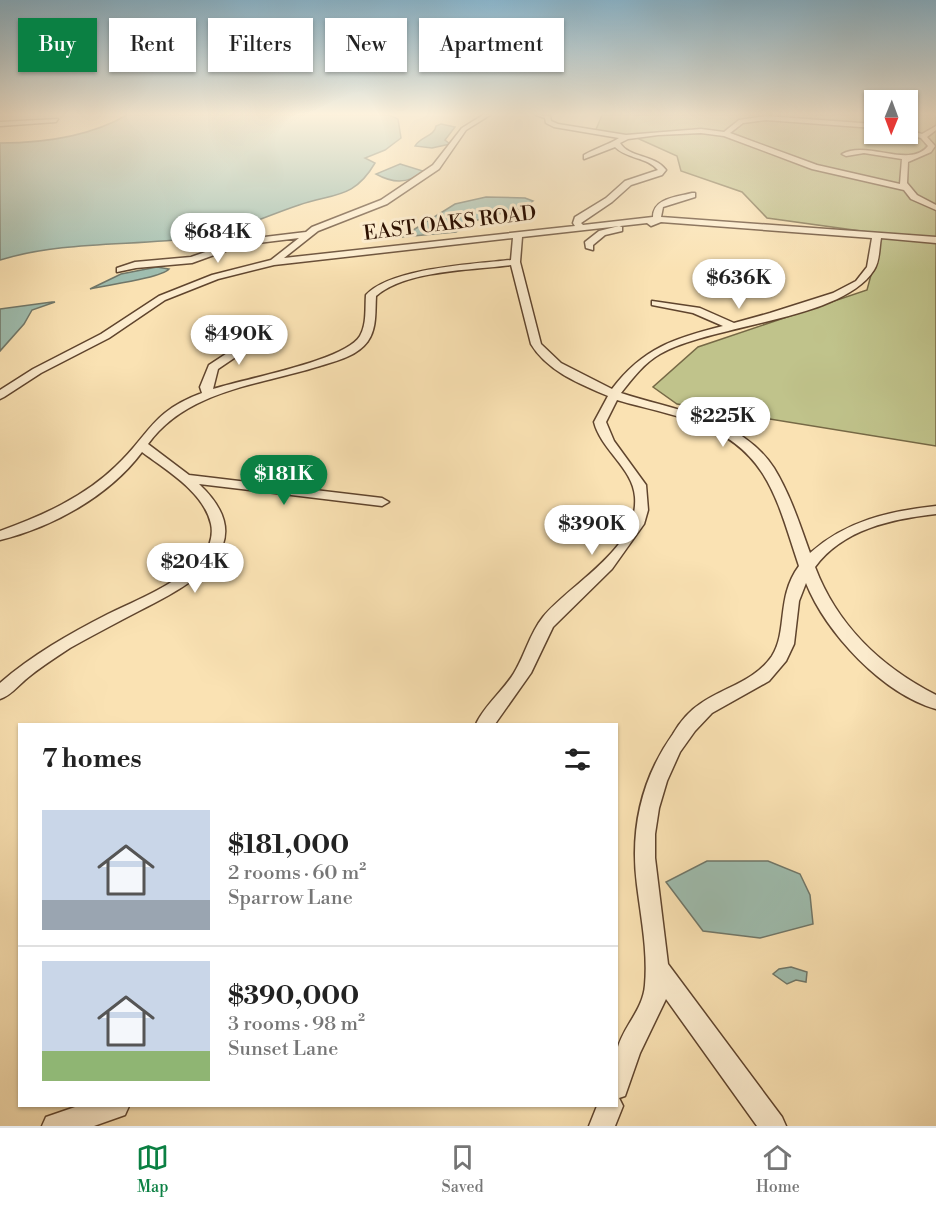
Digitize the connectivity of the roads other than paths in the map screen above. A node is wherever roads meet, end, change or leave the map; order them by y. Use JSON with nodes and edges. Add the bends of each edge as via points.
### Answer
{"nodes":[{"id":1,"x":434,"y":168,"type":"edge"},
{"id":2,"x":660,"y":168,"type":"edge"},
{"id":3,"x":817,"y":168,"type":"edge"},
{"id":4,"x":905,"y":168,"type":"edge"},
{"id":5,"x":906,"y":188,"type":"junction"},
{"id":6,"x":692,"y":195,"type":"dead end"},
{"id":7,"x":936,"y":208,"type":"edge"},
{"id":8,"x":657,"y":219,"type":"junction"},
{"id":9,"x":580,"y":227,"type":"junction"},
{"id":10,"x":308,"y":234,"type":"junction"},
{"id":11,"x":518,"y":234,"type":"junction"},
{"id":12,"x":877,"y":237,"type":"junction"},
{"id":13,"x":936,"y":240,"type":"edge"},
{"id":14,"x":590,"y":248,"type":"dead end"},
{"id":15,"x":274,"y":262,"type":"junction"},
{"id":16,"x":515,"y":262,"type":"junction"},
{"id":17,"x":120,"y":270,"type":"dead end"},
{"id":18,"x":656,"y":303,"type":"dead end"},
{"id":19,"x":732,"y":326,"type":"junction"},
{"id":20,"x":251,"y":337,"type":"dead end"},
{"id":21,"x":0,"y":395,"type":"edge"},
{"id":22,"x":209,"y":395,"type":"junction"},
{"id":23,"x":616,"y":395,"type":"junction"},
{"id":24,"x":140,"y":445,"type":"junction"},
{"id":25,"x":189,"y":479,"type":"junction"},
{"id":26,"x":382,"y":502,"type":"dead end"},
{"id":27,"x":936,"y":510,"type":"edge"},
{"id":28,"x":0,"y":536,"type":"edge"},
{"id":29,"x":809,"y":566,"type":"junction"},
{"id":30,"x":0,"y":693,"type":"edge"},
{"id":31,"x":936,"y":703,"type":"edge"},
{"id":32,"x":486,"y":723,"type":"edge"},
{"id":33,"x":657,"y":967,"type":"junction"},
{"id":34,"x":625,"y":1044,"type":"edge"},
{"id":35,"x":618,"y":1077,"type":"edge"},
{"id":36,"x":113,"y":1107,"type":"edge"},
{"id":37,"x":610,"y":1107,"type":"edge"},
{"id":38,"x":55,"y":1126,"type":"edge"},
{"id":39,"x":602,"y":1126,"type":"edge"},
{"id":40,"x":773,"y":1126,"type":"edge"}],
"edges":[{"from":1,"to":10,"type":"street","via":[[390,198]]},
{"from":2,"to":9,"type":"street","via":[[623,186],[609,200],[578,219]]},
{"from":3,"to":5,"type":"street"},
{"from":4,"to":5,"type":"street"},
{"from":5,"to":7,"type":"street","via":[[914,197]]},
{"from":6,"to":8,"type":"street","via":[[660,205]]},
{"from":8,"to":9,"type":"street","name":"EAST OAKS ROAD"},
{"from":8,"to":12,"type":"street","name":"EAST OAKS ROAD"},
{"from":8,"to":14,"type":"street","via":[[602,233],[588,244]]},
{"from":9,"to":11,"type":"street","name":"EAST OAKS ROAD"},
{"from":10,"to":15,"type":"street"},
{"from":10,"to":17,"type":"street","via":[[240,243],[192,260]]},
{"from":11,"to":15,"type":"street","name":"EAST OAKS ROAD"},
{"from":11,"to":16,"type":"street"},
{"from":12,"to":13,"type":"street","name":"EAST OAKS ROAD"},
{"from":12,"to":19,"type":"street","via":[[870,269],[851,290]]},
{"from":15,"to":21,"type":"street","name":"EAST OAKS ROAD","via":[[215,277],[169,295]]},
{"from":16,"to":22,"type":"street","via":[[383,284],[371,295],[368,333],[351,350]]},
{"from":16,"to":23,"type":"street","via":[[541,354]]},
{"from":18,"to":19,"type":"street","via":[[696,310]]},
{"from":19,"to":23,"type":"street","via":[[682,339],[657,351],[638,366]]},
{"from":20,"to":22,"type":"street","via":[[242,348],[213,367],[206,387]]},
{"from":22,"to":24,"type":"street","via":[[168,415]]},
{"from":23,"to":29,"type":"street","via":[[696,418],[750,447],[773,477]]},
{"from":23,"to":32,"type":"street","via":[[603,413],[601,430],[640,485],[640,520],[605,566],[544,626],[528,664]]},
{"from":24,"to":25,"type":"street"},
{"from":24,"to":28,"type":"street","via":[[122,468],[94,491],[56,513]]},
{"from":25,"to":26,"type":"street"},
{"from":25,"to":30,"type":"street","via":[[203,494],[218,528],[218,546],[206,565],[183,582],[57,649]]},
{"from":27,"to":29,"type":"street","via":[[902,513],[865,524],[832,541]]},
{"from":29,"to":31,"type":"street","via":[[820,598],[853,642],[888,673]]},
{"from":29,"to":33,"type":"street","via":[[794,591],[787,638],[775,664],[747,689],[715,703],[696,719],[656,782],[646,825],[644,864]]},
{"from":33,"to":34,"type":"street","via":[[653,1005],[645,1024]]},
{"from":33,"to":40,"type":"street"},
{"from":34,"to":35,"type":"street"},
{"from":36,"to":38,"type":"street"},
{"from":37,"to":39,"type":"street"}]}
